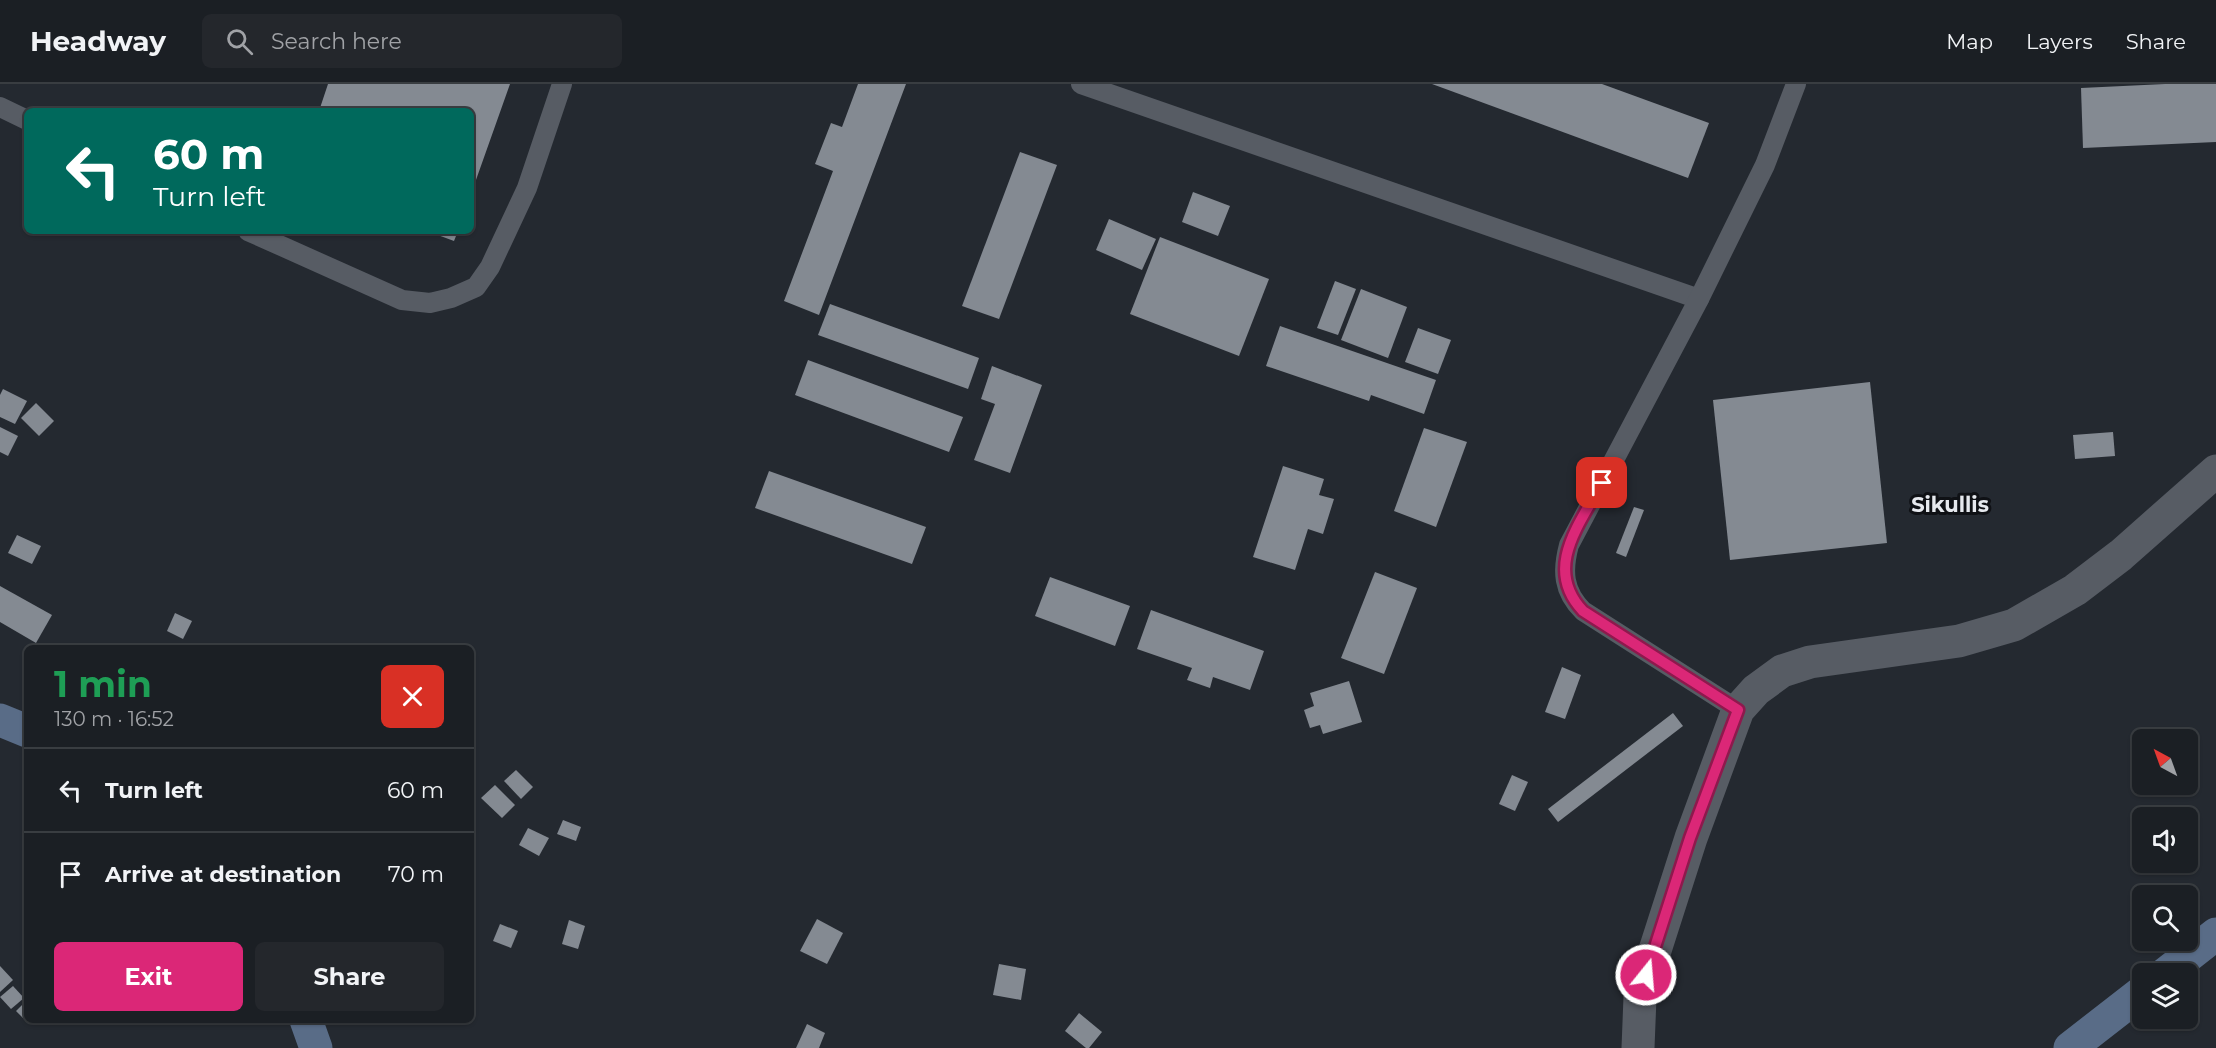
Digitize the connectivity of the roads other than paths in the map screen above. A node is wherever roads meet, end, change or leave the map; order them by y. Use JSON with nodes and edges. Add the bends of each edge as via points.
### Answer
{"nodes":[{"id":1,"x":562,"y":84,"type":"edge"},
{"id":2,"x":1081,"y":84,"type":"edge"},
{"id":3,"x":1796,"y":84,"type":"edge"},
{"id":4,"x":0,"y":107,"type":"edge"},
{"id":5,"x":24,"y":119,"type":"edge"},
{"id":6,"x":256,"y":234,"type":"edge"},
{"id":7,"x":1700,"y":299,"type":"junction"},
{"id":8,"x":2216,"y":471,"type":"edge"},
{"id":9,"x":1738,"y":710,"type":"junction"},
{"id":10,"x":0,"y":720,"type":"edge"},
{"id":11,"x":24,"y":730,"type":"edge"},
{"id":12,"x":2216,"y":933,"type":"edge"},
{"id":13,"x":2179,"y":963,"type":"edge"},
{"id":14,"x":2132,"y":1000,"type":"edge"},
{"id":15,"x":307,"y":1023,"type":"edge"},
{"id":16,"x":316,"y":1048,"type":"edge"},
{"id":17,"x":1638,"y":1048,"type":"edge"},
{"id":18,"x":2070,"y":1048,"type":"edge"}],
"edges":[{"from":1,"to":6,"type":"lane","via":[[527,188],[490,267],[476,287],[430,303],[402,300]]},
{"from":2,"to":7,"type":"lane"},
{"from":3,"to":7,"type":"lane","via":[[1765,165]]},
{"from":4,"to":5,"type":"lane"},
{"from":7,"to":9,"type":"lane","via":[[1569,545],[1564,575],[1567,590],[1583,611]]},
{"from":8,"to":9,"type":"street","via":[[2121,555],[2075,590],[2014,625],[1959,641],[1810,662],[1782,671],[1756,690]]},
{"from":9,"to":17,"type":"street","via":[[1690,838],[1640,997]]},
{"from":10,"to":11,"type":"street"},
{"from":12,"to":13,"type":"street"},
{"from":14,"to":18,"type":"street"},
{"from":15,"to":16,"type":"street"}]}
